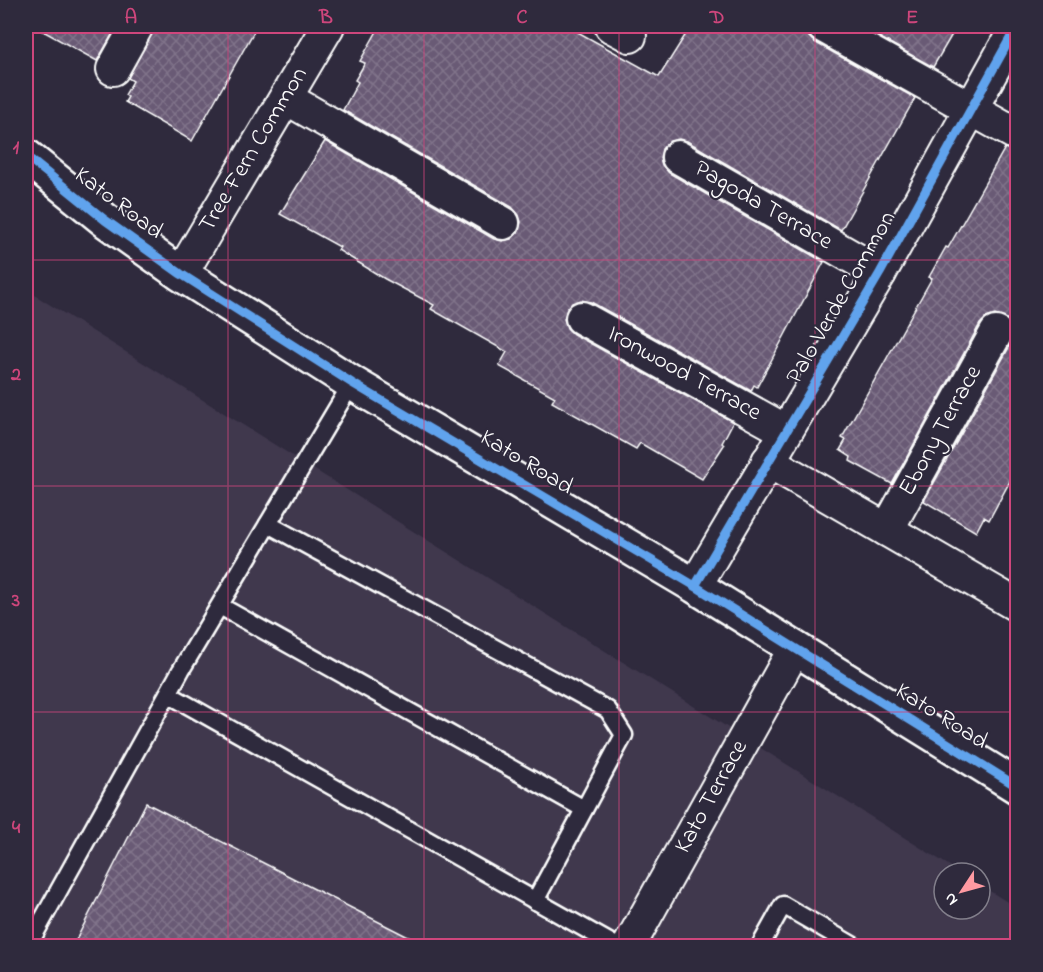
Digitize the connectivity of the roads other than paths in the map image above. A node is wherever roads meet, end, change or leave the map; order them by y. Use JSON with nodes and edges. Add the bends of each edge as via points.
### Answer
{"nodes":[{"id":1,"x":137,"y":26,"type":"edge"},
{"id":2,"x":328,"y":26,"type":"edge"},
{"id":3,"x":823,"y":26,"type":"edge"},
{"id":4,"x":1017,"y":26,"type":"edge"},
{"id":5,"x":113,"y":69,"type":"dead end"},
{"id":6,"x":286,"y":98,"type":"junction"},
{"id":7,"x":972,"y":110,"type":"junction"},
{"id":8,"x":1017,"y":135,"type":"edge"},
{"id":9,"x":678,"y":157,"type":"dead end"},
{"id":10,"x":27,"y":162,"type":"edge"},
{"id":11,"x":503,"y":223,"type":"dead end"},
{"id":12,"x":880,"y":273,"type":"junction"},
{"id":13,"x":181,"y":274,"type":"junction"},
{"id":14,"x":582,"y":318,"type":"dead end"},
{"id":15,"x":996,"y":333,"type":"dead end"},
{"id":16,"x":352,"y":383,"type":"junction"},
{"id":17,"x":786,"y":431,"type":"junction"},
{"id":18,"x":768,"y":461,"type":"junction"},
{"id":19,"x":267,"y":524,"type":"junction"},
{"id":20,"x":887,"y":530,"type":"junction"},
{"id":21,"x":695,"y":586,"type":"junction"},
{"id":22,"x":220,"y":606,"type":"junction"},
{"id":23,"x":1017,"y":606,"type":"edge"},
{"id":24,"x":795,"y":648,"type":"junction"},
{"id":25,"x":168,"y":694,"type":"junction"},
{"id":26,"x":1017,"y":788,"type":"edge"},
{"id":27,"x":584,"y":809,"type":"junction"},
{"id":28,"x":535,"y":901,"type":"junction"},
{"id":29,"x":28,"y":946,"type":"edge"},
{"id":30,"x":616,"y":946,"type":"edge"},
{"id":31,"x":629,"y":946,"type":"edge"},
{"id":32,"x":760,"y":946,"type":"edge"},
{"id":33,"x":854,"y":946,"type":"edge"}],
"edges":[{"from":1,"to":5,"type":"street"},
{"from":2,"to":6,"type":"street","name":"Tree Fern Common"},
{"from":3,"to":7,"type":"street"},
{"from":4,"to":7,"type":"street","name":"Palo Verde Common"},
{"from":6,"to":11,"type":"street"},
{"from":6,"to":13,"type":"street","name":"Tree Fern Common"},
{"from":7,"to":8,"type":"street"},
{"from":7,"to":12,"type":"street","name":"Palo Verde Common"},
{"from":9,"to":12,"type":"street","name":"Pagoda Terrace"},
{"from":10,"to":13,"type":"street","name":"Kato Road"},
{"from":12,"to":17,"type":"street","name":"Palo Verde Common"},
{"from":13,"to":16,"type":"street","name":"Kato Road"},
{"from":14,"to":17,"type":"street","name":"Ironwood Terrace"},
{"from":15,"to":20,"type":"street","name":"Ebony Terrace"},
{"from":16,"to":19,"type":"lane"},
{"from":16,"to":21,"type":"street","name":"Kato Road"},
{"from":17,"to":18,"type":"street","name":"Palo Verde Common"},
{"from":18,"to":20,"type":"street"},
{"from":18,"to":21,"type":"street","name":"Palo Verde Common"},
{"from":19,"to":22,"type":"lane"},
{"from":19,"to":27,"type":"lane","via":[[609,710],[624,735]]},
{"from":20,"to":23,"type":"street"},
{"from":21,"to":24,"type":"street","name":"Kato Road"},
{"from":22,"to":25,"type":"lane"},
{"from":22,"to":27,"type":"lane"},
{"from":24,"to":26,"type":"street","name":"Kato Road"},
{"from":24,"to":31,"type":"street","name":"Kato Terrace"},
{"from":25,"to":28,"type":"lane"},
{"from":25,"to":29,"type":"lane"},
{"from":27,"to":28,"type":"lane"},
{"from":28,"to":30,"type":"lane"},
{"from":32,"to":33,"type":"lane","via":[[783,905]]}]}
